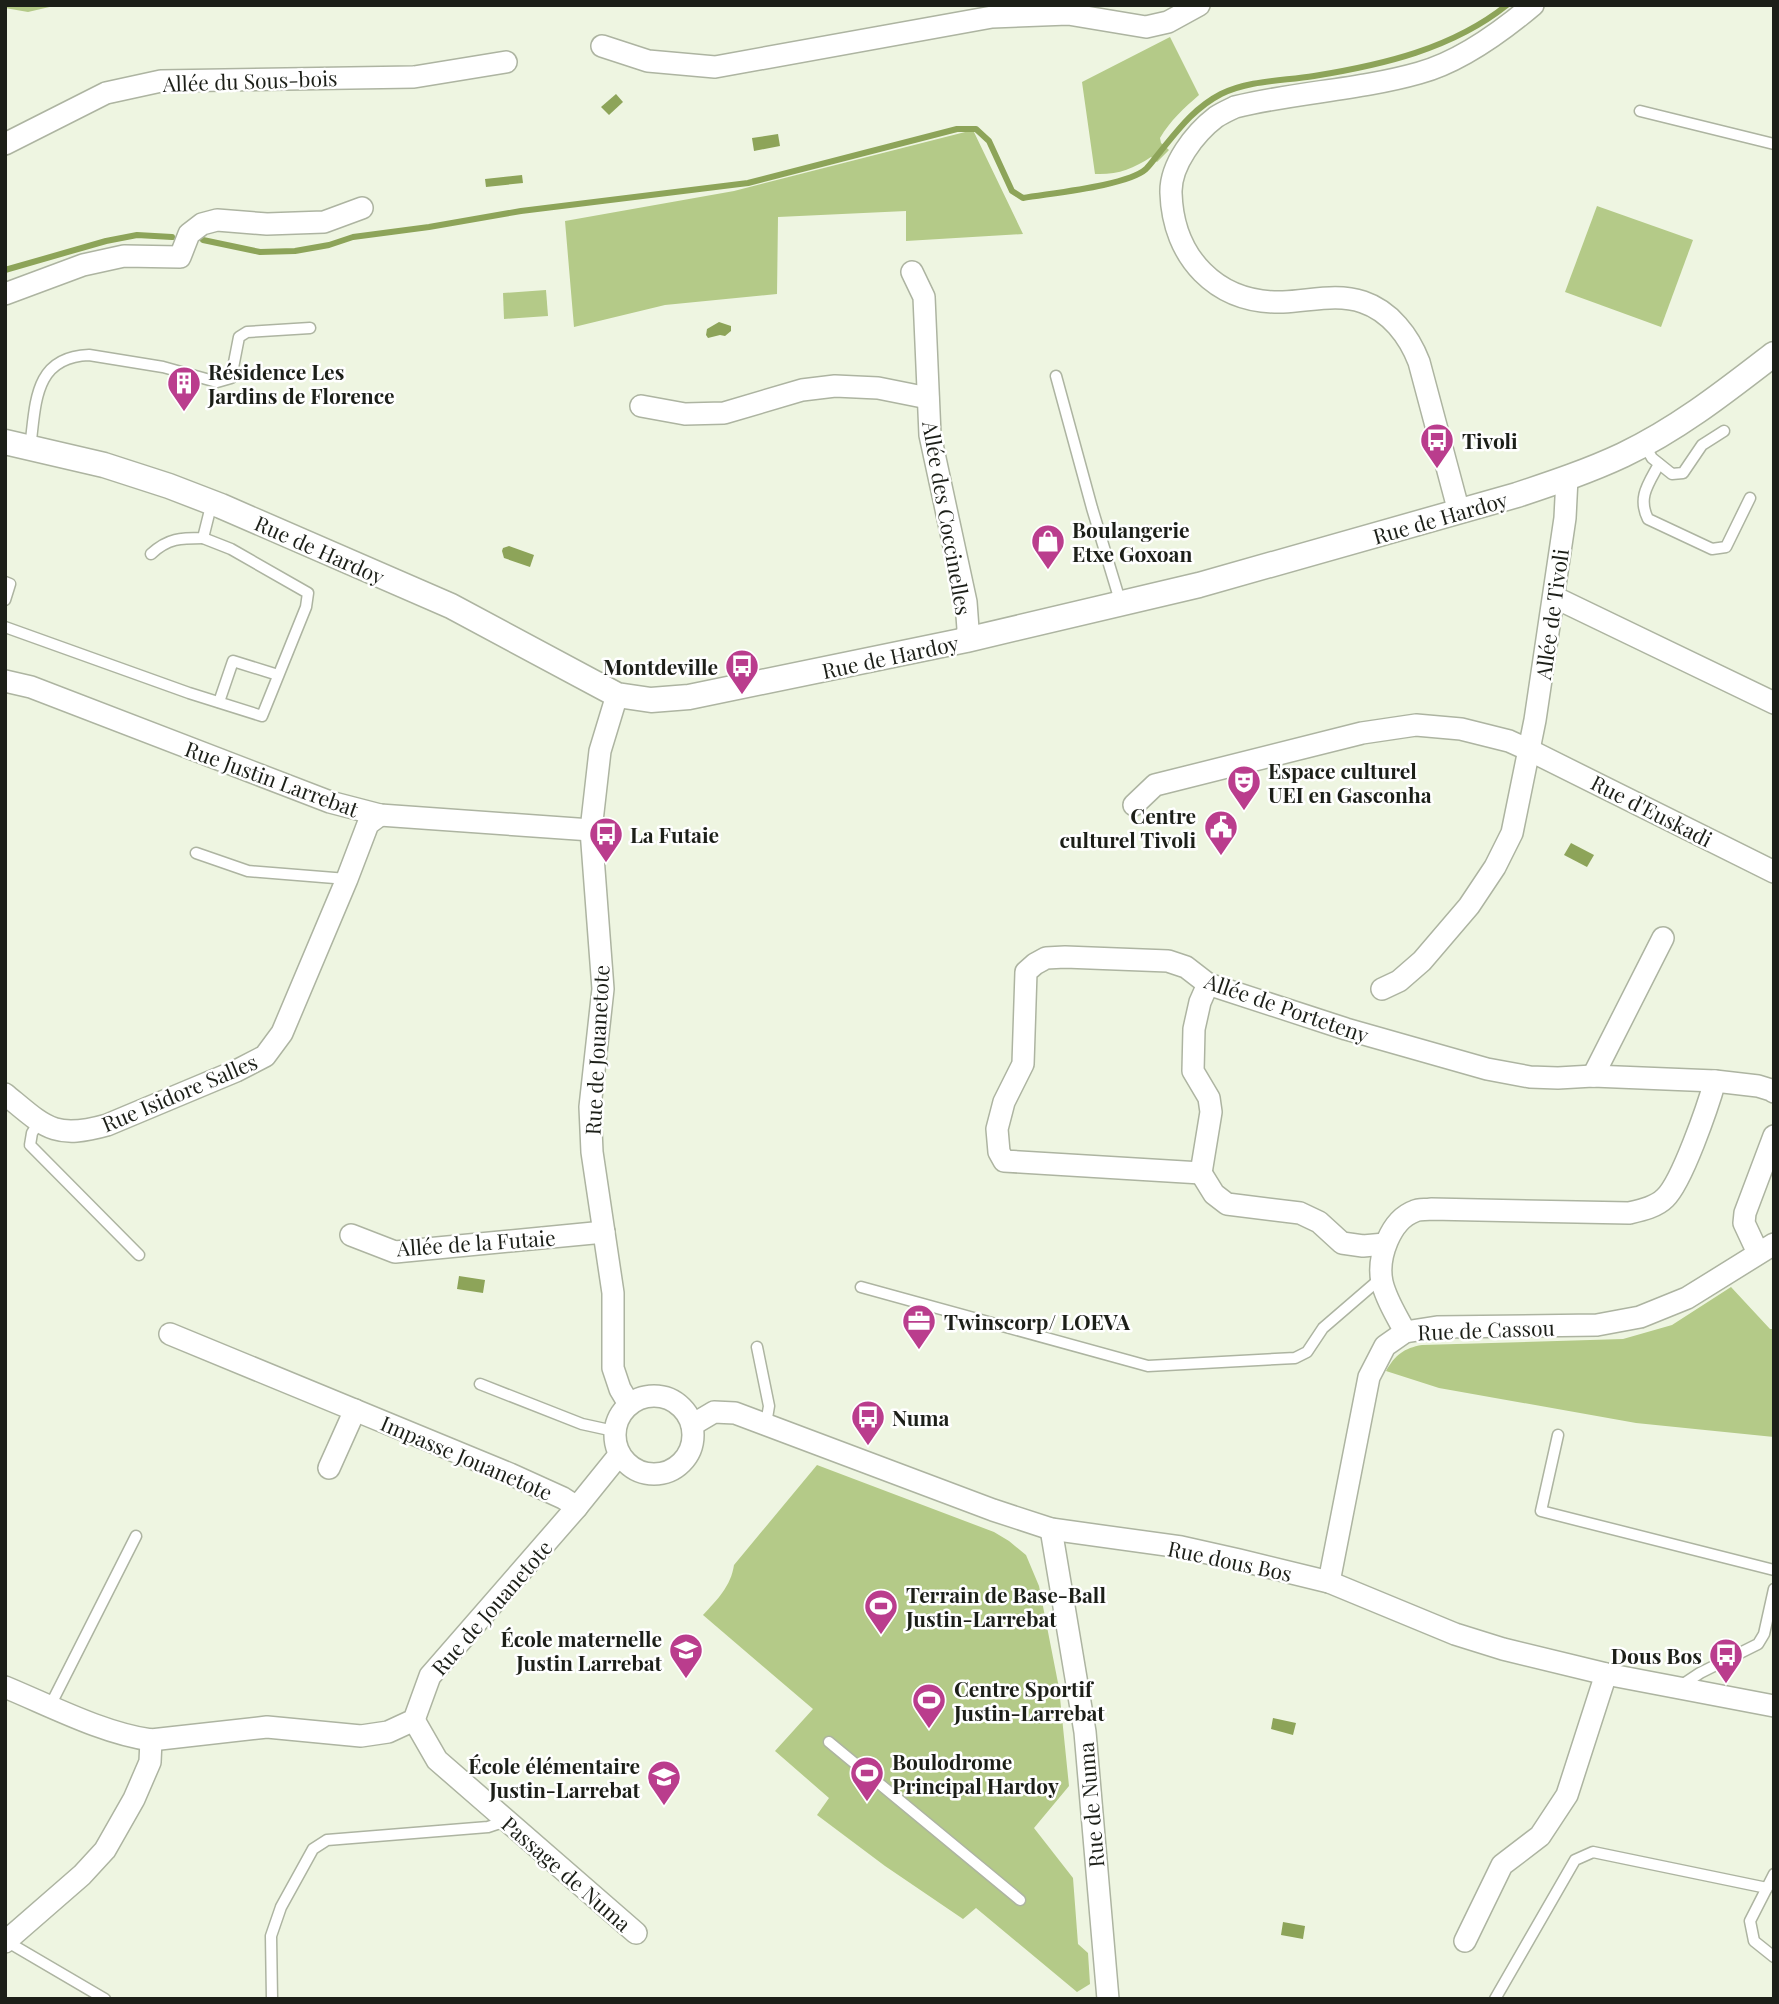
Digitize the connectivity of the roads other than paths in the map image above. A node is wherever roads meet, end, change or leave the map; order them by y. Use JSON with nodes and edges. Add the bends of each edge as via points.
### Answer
{"nodes":[{"id":1,"x":1199,"y":5,"type":"edge"},
{"id":2,"x":1533,"y":5,"type":"edge"},
{"id":3,"x":601,"y":46,"type":"dead end"},
{"id":4,"x":506,"y":61,"type":"dead end"},
{"id":5,"x":1640,"y":111,"type":"dead end"},
{"id":6,"x":5,"y":144,"type":"edge"},
{"id":7,"x":1774,"y":145,"type":"edge"},
{"id":8,"x":362,"y":208,"type":"dead end"},
{"id":9,"x":912,"y":272,"type":"dead end"},
{"id":10,"x":5,"y":294,"type":"edge"},
{"id":11,"x":310,"y":328,"type":"dead end"},
{"id":12,"x":1774,"y":354,"type":"edge"},
{"id":13,"x":1056,"y":376,"type":"dead end"},
{"id":14,"x":928,"y":398,"type":"junction"},
{"id":15,"x":641,"y":406,"type":"dead end"},
{"id":16,"x":1724,"y":431,"type":"dead end"},
{"id":17,"x":5,"y":442,"type":"edge"},
{"id":18,"x":30,"y":448,"type":"junction"},
{"id":19,"x":1652,"y":454,"type":"junction"},
{"id":20,"x":1567,"y":478,"type":"junction"},
{"id":21,"x":1751,"y":498,"type":"dead end"},
{"id":22,"x":212,"y":502,"type":"junction"},
{"id":23,"x":1459,"y":512,"type":"junction"},
{"id":24,"x":203,"y":538,"type":"junction"},
{"id":25,"x":151,"y":554,"type":"dead end"},
{"id":26,"x":5,"y":582,"type":"edge"},
{"id":27,"x":1554,"y":597,"type":"junction"},
{"id":28,"x":5,"y":600,"type":"edge"},
{"id":29,"x":1121,"y":604,"type":"junction"},
{"id":30,"x":5,"y":627,"type":"edge"},
{"id":31,"x":966,"y":640,"type":"junction"},
{"id":32,"x":278,"y":675,"type":"junction"},
{"id":33,"x":5,"y":681,"type":"edge"},
{"id":34,"x":617,"y":695,"type":"junction"},
{"id":35,"x":219,"y":702,"type":"junction"},
{"id":36,"x":1774,"y":703,"type":"edge"},
{"id":37,"x":1530,"y":750,"type":"junction"},
{"id":38,"x":1134,"y":805,"type":"dead end"},
{"id":39,"x":380,"y":816,"type":"junction"},
{"id":40,"x":591,"y":830,"type":"junction"},
{"id":41,"x":196,"y":853,"type":"dead end"},
{"id":42,"x":1774,"y":872,"type":"edge"},
{"id":43,"x":348,"y":879,"type":"junction"},
{"id":44,"x":1663,"y":938,"type":"dead end"},
{"id":45,"x":1208,"y":984,"type":"junction"},
{"id":46,"x":1382,"y":989,"type":"dead end"},
{"id":47,"x":1593,"y":1076,"type":"junction"},
{"id":48,"x":1715,"y":1081,"type":"junction"},
{"id":49,"x":1774,"y":1092,"type":"edge"},
{"id":50,"x":5,"y":1094,"type":"edge"},
{"id":51,"x":39,"y":1122,"type":"junction"},
{"id":52,"x":1774,"y":1136,"type":"edge"},
{"id":53,"x":1201,"y":1173,"type":"junction"},
{"id":54,"x":604,"y":1232,"type":"junction"},
{"id":55,"x":351,"y":1235,"type":"dead end"},
{"id":56,"x":1384,"y":1244,"type":"junction"},
{"id":57,"x":1766,"y":1249,"type":"edge"},
{"id":58,"x":139,"y":1255,"type":"dead end"},
{"id":59,"x":1381,"y":1278,"type":"junction"},
{"id":60,"x":861,"y":1287,"type":"dead end"},
{"id":61,"x":1405,"y":1332,"type":"junction"},
{"id":62,"x":170,"y":1334,"type":"dead end"},
{"id":63,"x":757,"y":1347,"type":"dead end"},
{"id":64,"x":480,"y":1384,"type":"dead end"},
{"id":65,"x":629,"y":1404,"type":"junction"},
{"id":66,"x":355,"y":1410,"type":"junction"},
{"id":67,"x":766,"y":1424,"type":"junction"},
{"id":68,"x":692,"y":1425,"type":"junction"},
{"id":69,"x":614,"y":1432,"type":"junction"},
{"id":70,"x":1558,"y":1435,"type":"dead end"},
{"id":71,"x":619,"y":1455,"type":"junction"},
{"id":72,"x":329,"y":1468,"type":"dead end"},
{"id":73,"x":577,"y":1507,"type":"junction"},
{"id":74,"x":1051,"y":1530,"type":"junction"},
{"id":75,"x":136,"y":1536,"type":"dead end"},
{"id":76,"x":1774,"y":1570,"type":"edge"},
{"id":77,"x":1329,"y":1582,"type":"junction"},
{"id":78,"x":1774,"y":1589,"type":"edge"},
{"id":79,"x":1606,"y":1674,"type":"junction"},
{"id":80,"x":5,"y":1687,"type":"edge"},
{"id":81,"x":1679,"y":1687,"type":"junction"},
{"id":82,"x":50,"y":1706,"type":"junction"},
{"id":83,"x":1774,"y":1706,"type":"edge"},
{"id":84,"x":414,"y":1720,"type":"junction"},
{"id":85,"x":151,"y":1740,"type":"junction"},
{"id":86,"x":829,"y":1742,"type":"dead end"},
{"id":87,"x":506,"y":1821,"type":"junction"},
{"id":88,"x":1774,"y":1874,"type":"edge"},
{"id":89,"x":1767,"y":1888,"type":"junction"},
{"id":90,"x":1020,"y":1900,"type":"dead end"},
{"id":91,"x":636,"y":1933,"type":"dead end"},
{"id":92,"x":1465,"y":1941,"type":"dead end"},
{"id":93,"x":5,"y":1942,"type":"edge"},
{"id":94,"x":1774,"y":1957,"type":"edge"},
{"id":95,"x":105,"y":1999,"type":"edge"},
{"id":96,"x":272,"y":1999,"type":"edge"},
{"id":97,"x":1108,"y":1999,"type":"edge"},
{"id":98,"x":1495,"y":1999,"type":"edge"}],
"edges":[{"from":1,"to":3,"type":"street","via":[[1146,27],[1068,15],[992,17],[715,67],[648,61]]},
{"from":2,"to":23,"type":"street","via":[[1496,35],[1421,73],[1235,107],[1216,117],[1184,153],[1175,167],[1171,189],[1173,216],[1191,260],[1228,292],[1254,300],[1344,298],[1364,302],[1401,330],[1419,362]]},
{"from":4,"to":6,"type":"street","name":"Allée du Sous-bois","via":[[414,77],[161,81],[106,93]]},
{"from":5,"to":7,"type":"lane"},
{"from":8,"to":10,"type":"street","via":[[324,222],[202,223],[188,234],[180,257],[124,256],[83,265]]},
{"from":9,"to":14,"type":"street","name":"Allée des Coccinelles","via":[[924,297]]},
{"from":11,"to":18,"type":"lane","via":[[247,332],[239,337],[231,377],[217,382],[163,367],[89,355],[63,360],[47,371],[39,388]]},
{"from":12,"to":19,"type":"street","name":"Rue de Hardoy"},
{"from":13,"to":29,"type":"lane"},
{"from":14,"to":15,"type":"street","via":[[878,388],[835,386],[802,390],[724,413],[685,414]]},
{"from":14,"to":31,"type":"street","name":"Allée des Coccinelles","via":[[930,435],[966,602]]},
{"from":16,"to":19,"type":"lane","via":[[1702,445],[1683,473],[1672,474]]},
{"from":17,"to":18,"type":"street","name":"Rue de Hardoy"},
{"from":18,"to":22,"type":"street","name":"Rue de Hardoy","via":[[104,465]]},
{"from":19,"to":20,"type":"street","name":"Rue de Hardoy"},
{"from":19,"to":21,"type":"lane","via":[[1642,502],[1648,519],[1712,550],[1726,547]]},
{"from":20,"to":23,"type":"street","name":"Rue de Hardoy"},
{"from":20,"to":27,"type":"street","name":"Allée de Tivoli"},
{"from":22,"to":24,"type":"lane"},
{"from":22,"to":34,"type":"street","name":"Rue de Hardoy","via":[[451,606]]},
{"from":23,"to":29,"type":"street","name":"Rue de Hardoy"},
{"from":24,"to":25,"type":"lane","via":[[180,538]]},
{"from":24,"to":32,"type":"lane","via":[[308,593]]},
{"from":26,"to":28,"type":"lane","via":[[10,584]]},
{"from":27,"to":36,"type":"street"},
{"from":27,"to":37,"type":"street","name":"Allée de Tivoli"},
{"from":29,"to":31,"type":"street","name":"Rue de Hardoy"},
{"from":30,"to":35,"type":"lane"},
{"from":31,"to":34,"type":"street","name":"Rue de Hardoy","via":[[688,697],[651,700]]},
{"from":32,"to":35,"type":"lane","via":[[262,716]]},
{"from":32,"to":35,"type":"lane","via":[[233,660]]},
{"from":33,"to":39,"type":"street","name":"Rue Justin Larrebat","via":[[32,687],[330,802]]},
{"from":34,"to":40,"type":"street","name":"Rue de Jouanetote","via":[[600,751]]},
{"from":37,"to":38,"type":"street","name":"Rue d'Euskadi","via":[[1461,729],[1416,725],[1362,733],[1155,785]]},
{"from":37,"to":42,"type":"street","name":"Rue d'Euskadi"},
{"from":37,"to":46,"type":"street","name":"Allée de Tivoli","via":[[1512,833],[1495,867],[1422,961]]},
{"from":39,"to":40,"type":"street","name":"Rue Justin Larrebat"},
{"from":39,"to":43,"type":"street","name":"Rue Isidore Salles","via":[[369,824]]},
{"from":40,"to":54,"type":"street","name":"Rue de Jouanetote","via":[[603,989],[590,1107]]},
{"from":41,"to":43,"type":"lane","via":[[248,871]]},
{"from":43,"to":51,"type":"street","name":"Rue Isidore Salles","via":[[282,1032],[264,1056],[107,1125],[65,1132]]},
{"from":44,"to":47,"type":"street"},
{"from":45,"to":47,"type":"street","name":"Allée de Porteteny","via":[[1487,1069],[1530,1077]]},
{"from":45,"to":53,"type":"street","via":[[1194,1029],[1193,1071],[1209,1098],[1211,1112]]},
{"from":45,"to":53,"type":"street","name":"Allée de Porteteny","via":[[1186,967],[1168,961],[1065,957],[1035,964],[1026,972],[1023,1064],[1004,1102],[997,1129],[1004,1161]]},
{"from":47,"to":48,"type":"street","name":"Allée de Porteteny"},
{"from":48,"to":49,"type":"street","name":"Allée de Porteteny"},
{"from":48,"to":56,"type":"street","via":[[1685,1164],[1662,1201],[1629,1213],[1415,1211],[1400,1221]]},
{"from":50,"to":51,"type":"street","name":"Rue Isidore Salles"},
{"from":51,"to":58,"type":"lane","via":[[30,1145]]},
{"from":52,"to":57,"type":"street","via":[[1744,1223]]},
{"from":53,"to":56,"type":"street","via":[[1214,1194],[1227,1204],[1300,1213],[1320,1222],[1342,1243]]},
{"from":54,"to":55,"type":"street","name":"Allée de la Futaie","via":[[395,1252]]},
{"from":54,"to":65,"type":"street","name":"Rue de Jouanetote","via":[[613,1293],[613,1368]]},
{"from":56,"to":59,"type":"street"},
{"from":57,"to":61,"type":"street","name":"Rue de Cassou","via":[[1687,1298],[1640,1317],[1597,1325],[1437,1327]]},
{"from":59,"to":60,"type":"lane","via":[[1295,1359],[1148,1366]]},
{"from":59,"to":61,"type":"street"},
{"from":61,"to":77,"type":"street","name":"Rue de Cassou","via":[[1385,1346],[1369,1377]]},
{"from":62,"to":66,"type":"street","name":"Impasse Jouanetote"},
{"from":63,"to":67,"type":"lane","via":[[769,1406]]},
{"from":64,"to":69,"type":"lane"},
{"from":65,"to":68,"type":"street","via":[[640,1397],[667,1397],[687,1413]]},
{"from":65,"to":69,"type":"street"},
{"from":66,"to":72,"type":"street","name":"Impasse Jouanetote"},
{"from":66,"to":73,"type":"street","name":"Impasse Jouanetote"},
{"from":67,"to":68,"type":"street","name":"Rue dous Bos","via":[[735,1413],[714,1412]]},
{"from":67,"to":74,"type":"street","name":"Rue dous Bos"},
{"from":68,"to":71,"type":"street","via":[[693,1443],[672,1470],[656,1474],[638,1471]]},
{"from":69,"to":71,"type":"street"},
{"from":70,"to":76,"type":"lane","via":[[1541,1511]]},
{"from":71,"to":73,"type":"street","name":"Rue de Jouanetote"},
{"from":73,"to":84,"type":"street","name":"Rue de Jouanetote","via":[[430,1676]]},
{"from":74,"to":77,"type":"street","name":"Rue dous Bos","via":[[1181,1547]]},
{"from":74,"to":97,"type":"street","name":"Rue de Numa","via":[[1084,1732]]},
{"from":75,"to":82,"type":"lane"},
{"from":77,"to":79,"type":"street","name":"Rue dous Bos","via":[[1455,1634]]},
{"from":78,"to":81,"type":"lane","via":[[1758,1644]]},
{"from":79,"to":81,"type":"street","name":"Rue dous Bos"},
{"from":79,"to":92,"type":"street","via":[[1567,1795],[1539,1836],[1502,1865]]},
{"from":80,"to":82,"type":"street"},
{"from":81,"to":83,"type":"street","name":"Rue dous Bos"},
{"from":82,"to":85,"type":"street"},
{"from":84,"to":85,"type":"street","via":[[388,1732],[361,1736],[267,1727]]},
{"from":84,"to":87,"type":"street","name":"Passage de Numa","via":[[437,1760]]},
{"from":85,"to":93,"type":"street","via":[[150,1762],[105,1850]]},
{"from":86,"to":90,"type":"lane"},
{"from":87,"to":91,"type":"street","name":"Passage de Numa"},
{"from":87,"to":96,"type":"lane","via":[[488,1827],[327,1840],[313,1849],[281,1907],[271,1936]]},
{"from":88,"to":89,"type":"lane"},
{"from":89,"to":94,"type":"lane","via":[[1750,1921],[1754,1941]]},
{"from":89,"to":98,"type":"lane","via":[[1593,1852],[1575,1860]]},
{"from":93,"to":95,"type":"lane"}]}
